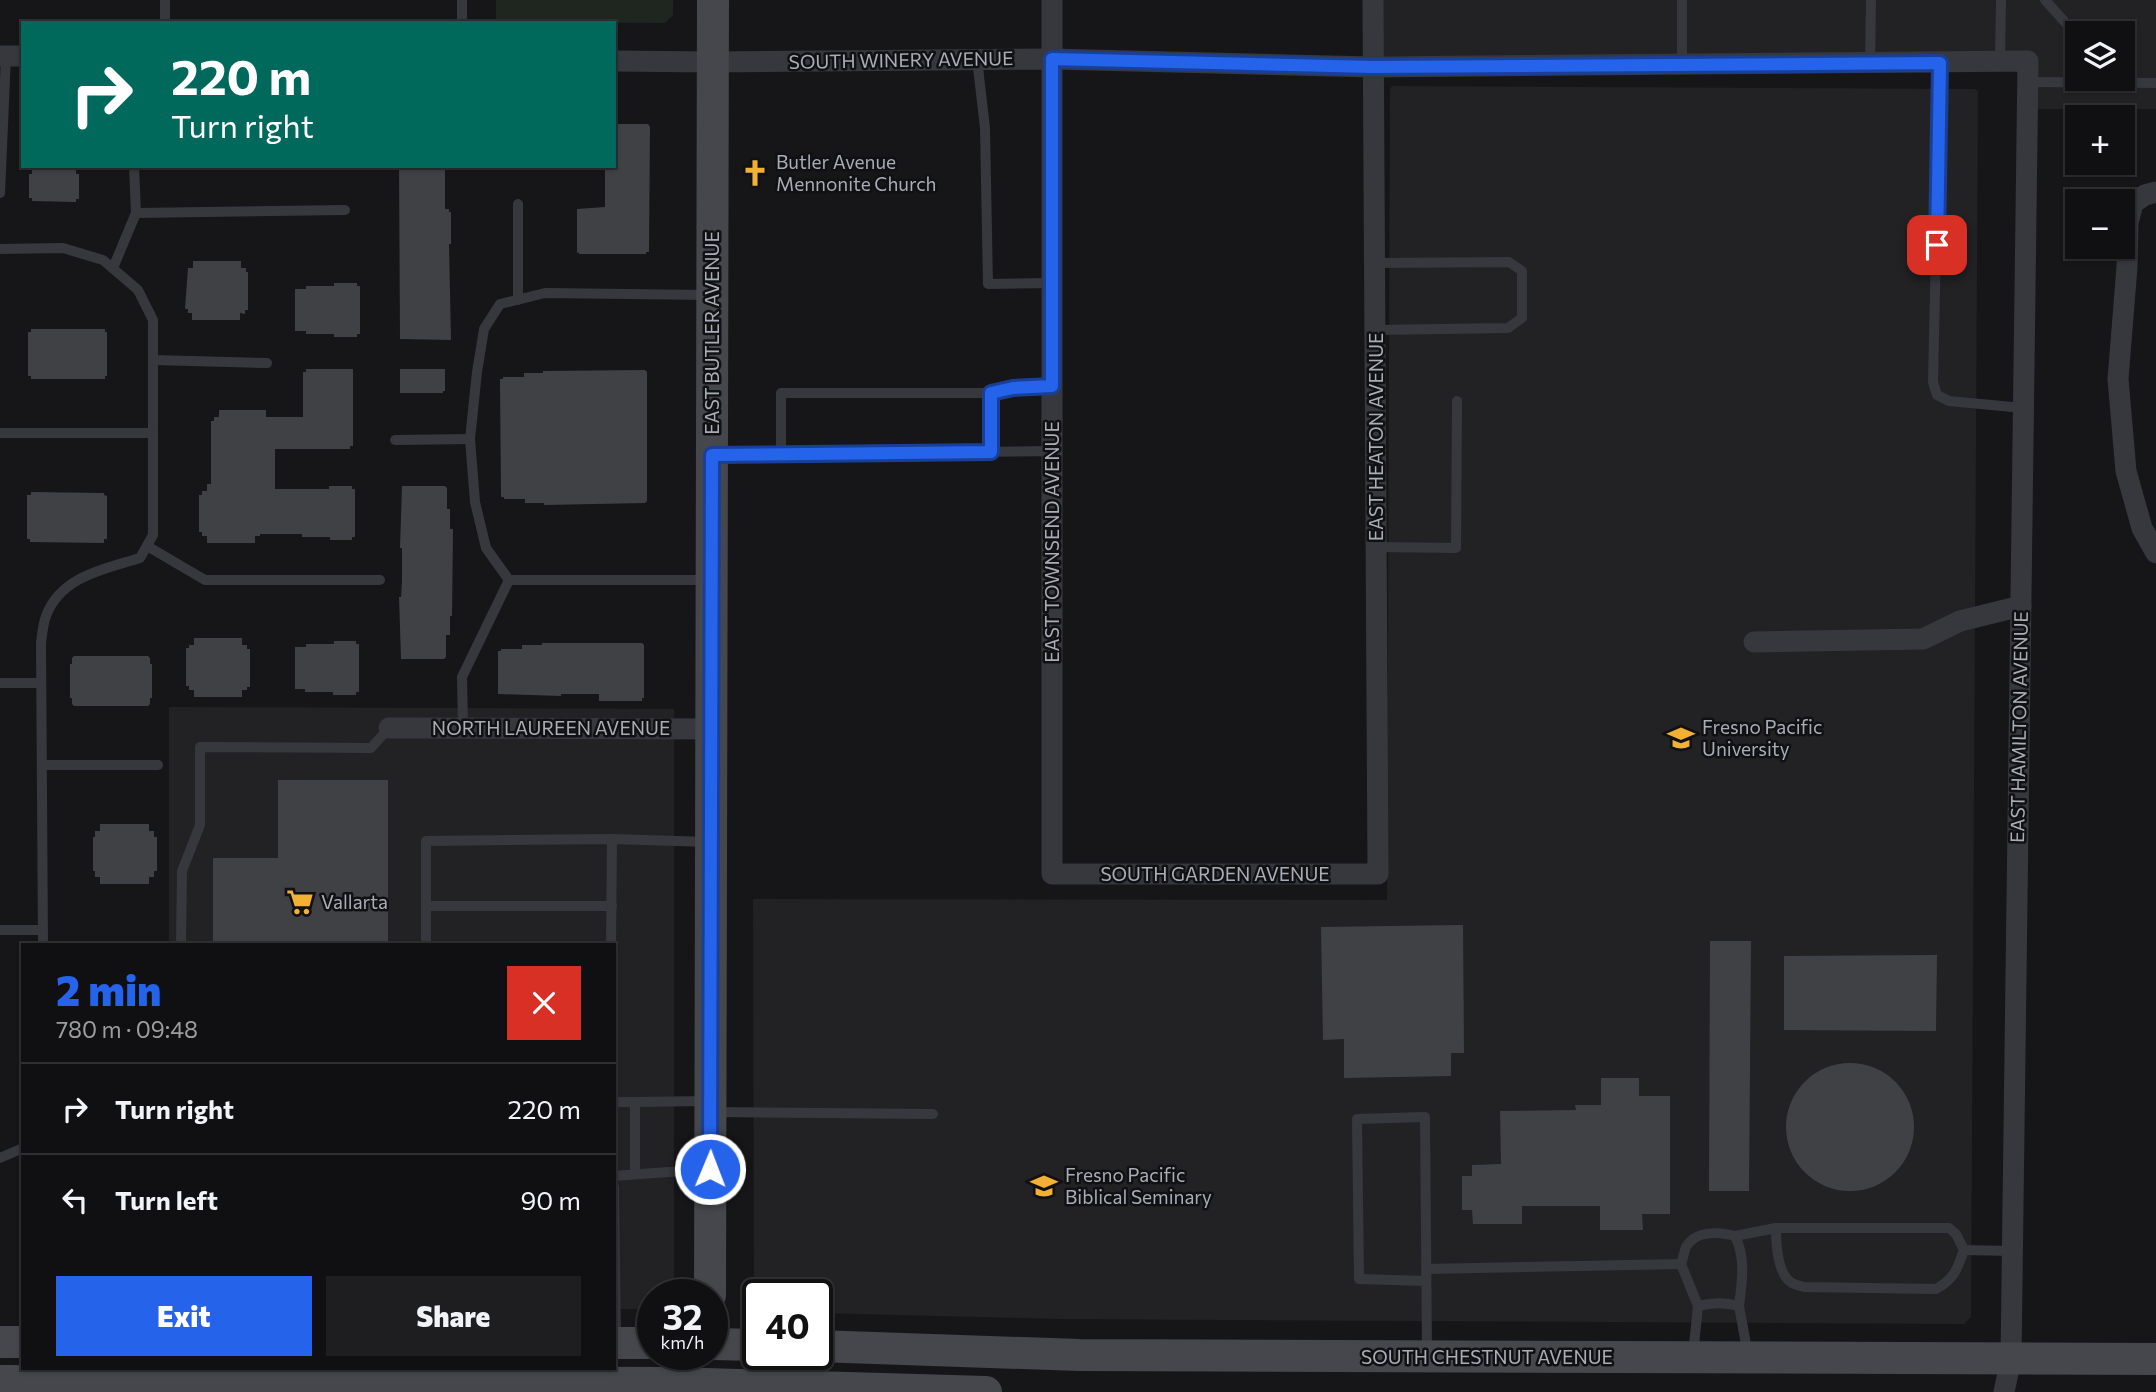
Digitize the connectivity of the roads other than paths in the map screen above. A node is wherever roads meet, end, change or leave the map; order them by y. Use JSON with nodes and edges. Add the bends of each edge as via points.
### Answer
{"nodes":[{"id":1,"x":165,"y":0,"type":"edge"},
{"id":2,"x":462,"y":0,"type":"edge"},
{"id":3,"x":713,"y":0,"type":"edge"},
{"id":4,"x":1052,"y":0,"type":"edge"},
{"id":5,"x":1373,"y":0,"type":"edge"},
{"id":6,"x":1682,"y":0,"type":"edge"},
{"id":7,"x":1871,"y":0,"type":"edge"},
{"id":8,"x":2000,"y":0,"type":"edge"},
{"id":9,"x":2045,"y":0,"type":"edge"},
{"id":10,"x":164,"y":21,"type":"edge"},
{"id":11,"x":462,"y":21,"type":"edge"},
{"id":12,"x":2065,"y":22,"type":"edge"},
{"id":13,"x":10,"y":56,"type":"edge"},
{"id":14,"x":1052,"y":59,"type":"junction"},
{"id":15,"x":977,"y":60,"type":"junction"},
{"id":16,"x":616,"y":61,"type":"edge"},
{"id":17,"x":713,"y":62,"type":"junction"},
{"id":18,"x":2000,"y":62,"type":"junction"},
{"id":19,"x":1940,"y":63,"type":"junction"},
{"id":20,"x":1682,"y":64,"type":"junction"},
{"id":21,"x":1870,"y":64,"type":"junction"},
{"id":22,"x":1373,"y":67,"type":"junction"},
{"id":23,"x":2028,"y":72,"type":"junction"},
{"id":24,"x":2065,"y":80,"type":"edge"},
{"id":25,"x":2135,"y":83,"type":"edge"},
{"id":26,"x":2156,"y":83,"type":"edge"},
{"id":27,"x":1,"y":124,"type":"edge"},
{"id":28,"x":134,"y":168,"type":"edge"},
{"id":29,"x":2156,"y":192,"type":"edge"},
{"id":30,"x":0,"y":193,"type":"edge"},
{"id":31,"x":518,"y":205,"type":"dead end"},
{"id":32,"x":345,"y":210,"type":"dead end"},
{"id":33,"x":136,"y":213,"type":"junction"},
{"id":34,"x":0,"y":249,"type":"edge"},
{"id":35,"x":1375,"y":263,"type":"junction"},
{"id":36,"x":113,"y":268,"type":"junction"},
{"id":37,"x":1052,"y":283,"type":"junction"},
{"id":38,"x":712,"y":295,"type":"junction"},
{"id":39,"x":518,"y":300,"type":"junction"},
{"id":40,"x":1375,"y":330,"type":"junction"},
{"id":41,"x":153,"y":360,"type":"junction"},
{"id":42,"x":267,"y":363,"type":"dead end"},
{"id":43,"x":1052,"y":386,"type":"junction"},
{"id":44,"x":991,"y":393,"type":"junction"},
{"id":45,"x":1457,"y":401,"type":"dead end"},
{"id":46,"x":2024,"y":408,"type":"junction"},
{"id":47,"x":0,"y":433,"type":"edge"},
{"id":48,"x":153,"y":433,"type":"junction"},
{"id":49,"x":470,"y":439,"type":"junction"},
{"id":50,"x":395,"y":440,"type":"dead end"},
{"id":51,"x":991,"y":452,"type":"junction"},
{"id":52,"x":1052,"y":452,"type":"junction"},
{"id":53,"x":780,"y":454,"type":"junction"},
{"id":54,"x":712,"y":455,"type":"junction"},
{"id":55,"x":147,"y":546,"type":"junction"},
{"id":56,"x":1377,"y":547,"type":"junction"},
{"id":57,"x":2156,"y":553,"type":"edge"},
{"id":58,"x":380,"y":580,"type":"dead end"},
{"id":59,"x":509,"y":580,"type":"junction"},
{"id":60,"x":712,"y":580,"type":"junction"},
{"id":61,"x":2021,"y":606,"type":"junction"},
{"id":62,"x":1754,"y":642,"type":"dead end"},
{"id":63,"x":0,"y":683,"type":"edge"},
{"id":64,"x":41,"y":683,"type":"junction"},
{"id":65,"x":463,"y":727,"type":"junction"},
{"id":66,"x":389,"y":728,"type":"joint"},
{"id":67,"x":712,"y":729,"type":"junction"},
{"id":68,"x":42,"y":765,"type":"junction"},
{"id":69,"x":158,"y":765,"type":"dead end"},
{"id":70,"x":612,"y":839,"type":"junction"},
{"id":71,"x":712,"y":842,"type":"junction"},
{"id":72,"x":1052,"y":874,"type":"joint"},
{"id":73,"x":1378,"y":874,"type":"joint"},
{"id":74,"x":426,"y":906,"type":"junction"},
{"id":75,"x":612,"y":906,"type":"junction"},
{"id":76,"x":0,"y":930,"type":"edge"},
{"id":77,"x":43,"y":930,"type":"junction"},
{"id":78,"x":43,"y":943,"type":"edge"},
{"id":79,"x":181,"y":943,"type":"edge"},
{"id":80,"x":426,"y":943,"type":"edge"},
{"id":81,"x":611,"y":943,"type":"edge"},
{"id":82,"x":616,"y":1102,"type":"edge"},
{"id":83,"x":635,"y":1102,"type":"junction"},
{"id":84,"x":710,"y":1107,"type":"junction"},
{"id":85,"x":933,"y":1114,"type":"dead end"},
{"id":86,"x":21,"y":1149,"type":"edge"},
{"id":87,"x":0,"y":1158,"type":"edge"},
{"id":88,"x":710,"y":1169,"type":"junction"},
{"id":89,"x":635,"y":1174,"type":"junction"},
{"id":90,"x":616,"y":1177,"type":"edge"},
{"id":91,"x":1776,"y":1228,"type":"junction"},
{"id":92,"x":1735,"y":1237,"type":"junction"},
{"id":93,"x":1965,"y":1251,"type":"junction"},
{"id":94,"x":2012,"y":1251,"type":"junction"},
{"id":95,"x":1681,"y":1264,"type":"junction"},
{"id":96,"x":1426,"y":1275,"type":"junction"},
{"id":97,"x":710,"y":1279,"type":"edge"},
{"id":98,"x":1698,"y":1306,"type":"junction"},
{"id":99,"x":1739,"y":1306,"type":"junction"},
{"id":100,"x":0,"y":1342,"type":"edge"},
{"id":101,"x":21,"y":1342,"type":"edge"},
{"id":102,"x":616,"y":1343,"type":"edge"},
{"id":103,"x":637,"y":1343,"type":"edge"},
{"id":104,"x":833,"y":1347,"type":"edge"},
{"id":105,"x":1427,"y":1356,"type":"junction"},
{"id":106,"x":1693,"y":1358,"type":"junction"},
{"id":107,"x":1748,"y":1358,"type":"junction"},
{"id":108,"x":2011,"y":1359,"type":"junction"},
{"id":109,"x":2156,"y":1359,"type":"edge"},
{"id":110,"x":710,"y":1377,"type":"edge"},
{"id":111,"x":0,"y":1381,"type":"edge"},
{"id":112,"x":55,"y":1381,"type":"edge"},
{"id":113,"x":222,"y":1387,"type":"edge"},
{"id":114,"x":383,"y":1387,"type":"edge"},
{"id":115,"x":549,"y":1387,"type":"edge"},
{"id":116,"x":986,"y":1392,"type":"edge"},
{"id":117,"x":2004,"y":1392,"type":"edge"}],
"edges":[{"from":1,"to":10,"type":"lane"},
{"from":2,"to":11,"type":"lane"},
{"from":3,"to":17,"type":"main road","name":"EAST BUTLER AVENUE"},
{"from":4,"to":14,"type":"street","name":"EAST TOWNSEND AVENUE"},
{"from":5,"to":22,"type":"street","name":"EAST HEATON AVENUE"},
{"from":6,"to":20,"type":"lane"},
{"from":7,"to":21,"type":"lane"},
{"from":8,"to":18,"type":"lane"},
{"from":9,"to":12,"type":"lane"},
{"from":13,"to":27,"type":"lane"},
{"from":14,"to":15,"type":"street","name":"SOUTH WINERY AVENUE"},
{"from":14,"to":22,"type":"street","name":"SOUTH WINERY AVENUE"},
{"from":14,"to":37,"type":"street","name":"EAST TOWNSEND AVENUE"},
{"from":15,"to":17,"type":"street","name":"SOUTH WINERY AVENUE"},
{"from":15,"to":37,"type":"lane","via":[[985,128],[988,284]]},
{"from":16,"to":17,"type":"street","name":"SOUTH WINERY AVENUE"},
{"from":17,"to":38,"type":"main road","name":"EAST BUTLER AVENUE"},
{"from":18,"to":19,"type":"street","name":"SOUTH WINERY AVENUE"},
{"from":18,"to":23,"type":"street","name":"SOUTH WINERY AVENUE"},
{"from":19,"to":21,"type":"street","name":"SOUTH WINERY AVENUE"},
{"from":19,"to":46,"type":"lane","via":[[1933,382],[1937,395],[1949,401]]},
{"from":20,"to":21,"type":"street","name":"SOUTH WINERY AVENUE"},
{"from":20,"to":22,"type":"street","name":"SOUTH WINERY AVENUE"},
{"from":22,"to":35,"type":"street","name":"EAST HEATON AVENUE"},
{"from":23,"to":24,"type":"lane"},
{"from":23,"to":46,"type":"street","name":"EAST HAMILTON AVENUE"},
{"from":25,"to":26,"type":"lane"},
{"from":27,"to":30,"type":"lane"},
{"from":28,"to":33,"type":"lane"},
{"from":29,"to":57,"type":"street","via":[[2133,203],[2128,223],[2118,379],[2126,471],[2142,528]]},
{"from":31,"to":39,"type":"lane"},
{"from":32,"to":33,"type":"lane"},
{"from":33,"to":36,"type":"lane"},
{"from":34,"to":36,"type":"lane","via":[[63,248],[103,260]]},
{"from":35,"to":40,"type":"street","name":"EAST HEATON AVENUE"},
{"from":35,"to":40,"type":"lane","via":[[1509,262],[1522,271],[1522,318],[1508,328]]},
{"from":36,"to":41,"type":"lane","via":[[138,290],[153,320]]},
{"from":37,"to":43,"type":"street","name":"EAST TOWNSEND AVENUE"},
{"from":38,"to":39,"type":"lane","via":[[545,293]]},
{"from":38,"to":54,"type":"main road","name":"EAST BUTLER AVENUE"},
{"from":39,"to":49,"type":"lane","via":[[500,304],[484,330]]},
{"from":40,"to":56,"type":"street","name":"EAST HEATON AVENUE"},
{"from":41,"to":42,"type":"lane"},
{"from":41,"to":48,"type":"lane"},
{"from":43,"to":44,"type":"lane"},
{"from":43,"to":52,"type":"street","name":"EAST TOWNSEND AVENUE"},
{"from":44,"to":51,"type":"lane"},
{"from":44,"to":53,"type":"lane","via":[[781,393]]},
{"from":45,"to":56,"type":"lane","via":[[1456,548]]},
{"from":46,"to":61,"type":"street","name":"EAST HAMILTON AVENUE"},
{"from":47,"to":48,"type":"lane"},
{"from":48,"to":55,"type":"lane","via":[[153,535]]},
{"from":49,"to":50,"type":"lane"},
{"from":49,"to":59,"type":"lane","via":[[475,502],[486,548]]},
{"from":51,"to":52,"type":"lane"},
{"from":51,"to":53,"type":"lane"},
{"from":52,"to":72,"type":"street","name":"EAST TOWNSEND AVENUE"},
{"from":53,"to":54,"type":"lane"},
{"from":54,"to":60,"type":"main road","name":"EAST BUTLER AVENUE"},
{"from":55,"to":58,"type":"lane","via":[[205,580]]},
{"from":55,"to":64,"type":"lane","via":[[140,558],[79,578],[61,593],[46,615]]},
{"from":56,"to":73,"type":"street","name":"EAST HEATON AVENUE"},
{"from":59,"to":60,"type":"lane"},
{"from":59,"to":65,"type":"lane","via":[[462,677]]},
{"from":60,"to":67,"type":"main road","name":"EAST BUTLER AVENUE"},
{"from":61,"to":62,"type":"street","via":[[1960,621],[1923,639]]},
{"from":61,"to":94,"type":"street","name":"EAST HAMILTON AVENUE"},
{"from":63,"to":64,"type":"lane"},
{"from":64,"to":68,"type":"lane"},
{"from":65,"to":66,"type":"street","name":"NORTH LAUREEN AVENUE"},
{"from":65,"to":67,"type":"street","name":"NORTH LAUREEN AVENUE"},
{"from":66,"to":79,"type":"lane","via":[[371,748],[200,747],[200,825],[182,871]]},
{"from":67,"to":71,"type":"main road","name":"EAST BUTLER AVENUE"},
{"from":68,"to":69,"type":"lane"},
{"from":68,"to":77,"type":"lane"},
{"from":70,"to":71,"type":"lane"},
{"from":70,"to":74,"type":"lane","via":[[426,841]]},
{"from":70,"to":75,"type":"lane"},
{"from":71,"to":84,"type":"main road","name":"EAST BUTLER AVENUE"},
{"from":72,"to":73,"type":"street","name":"SOUTH GARDEN AVENUE"},
{"from":74,"to":75,"type":"lane"},
{"from":74,"to":80,"type":"lane"},
{"from":75,"to":81,"type":"lane"},
{"from":76,"to":77,"type":"lane"},
{"from":77,"to":78,"type":"lane"},
{"from":82,"to":83,"type":"lane"},
{"from":83,"to":84,"type":"lane"},
{"from":83,"to":89,"type":"lane"},
{"from":84,"to":85,"type":"lane"},
{"from":84,"to":88,"type":"main road","name":"EAST BUTLER AVENUE"},
{"from":86,"to":87,"type":"lane"},
{"from":88,"to":89,"type":"lane"},
{"from":88,"to":97,"type":"main road","name":"EAST BUTLER AVENUE"},
{"from":89,"to":90,"type":"lane"},
{"from":91,"to":92,"type":"lane"},
{"from":91,"to":93,"type":"lane","via":[[1949,1228]]},
{"from":91,"to":93,"type":"lane","via":[[1783,1273],[1804,1287],[1936,1290],[1956,1272]]},
{"from":92,"to":95,"type":"lane","via":[[1720,1232],[1699,1236],[1687,1245]]},
{"from":92,"to":99,"type":"lane","via":[[1741,1248],[1743,1276]]},
{"from":93,"to":94,"type":"lane"},
{"from":94,"to":108,"type":"street","name":"EAST HAMILTON AVENUE"},
{"from":95,"to":96,"type":"lane"},
{"from":95,"to":98,"type":"lane"},
{"from":96,"to":96,"type":"lane","via":[[1425,1117],[1357,1119],[1359,1279]]},
{"from":96,"to":105,"type":"lane"},
{"from":98,"to":99,"type":"lane","via":[[1726,1302]]},
{"from":98,"to":106,"type":"lane"},
{"from":99,"to":107,"type":"lane"},
{"from":100,"to":101,"type":"main road"},
{"from":102,"to":103,"type":"main road"},
{"from":104,"to":105,"type":"main road","name":"SOUTH CHESTNUT AVENUE","via":[[1079,1355]]},
{"from":105,"to":106,"type":"main road","name":"SOUTH CHESTNUT AVENUE"},
{"from":106,"to":107,"type":"main road","name":"SOUTH CHESTNUT AVENUE"},
{"from":107,"to":108,"type":"main road","name":"SOUTH CHESTNUT AVENUE"},
{"from":108,"to":109,"type":"main road","name":"SOUTH CHESTNUT AVENUE"},
{"from":108,"to":117,"type":"street","name":"EAST HAMILTON AVENUE"},
{"from":110,"to":115,"type":"main road"},
{"from":110,"to":116,"type":"main road"},
{"from":111,"to":112,"type":"main road"},
{"from":112,"to":113,"type":"main road"},
{"from":113,"to":114,"type":"main road"},
{"from":114,"to":115,"type":"main road"}]}
